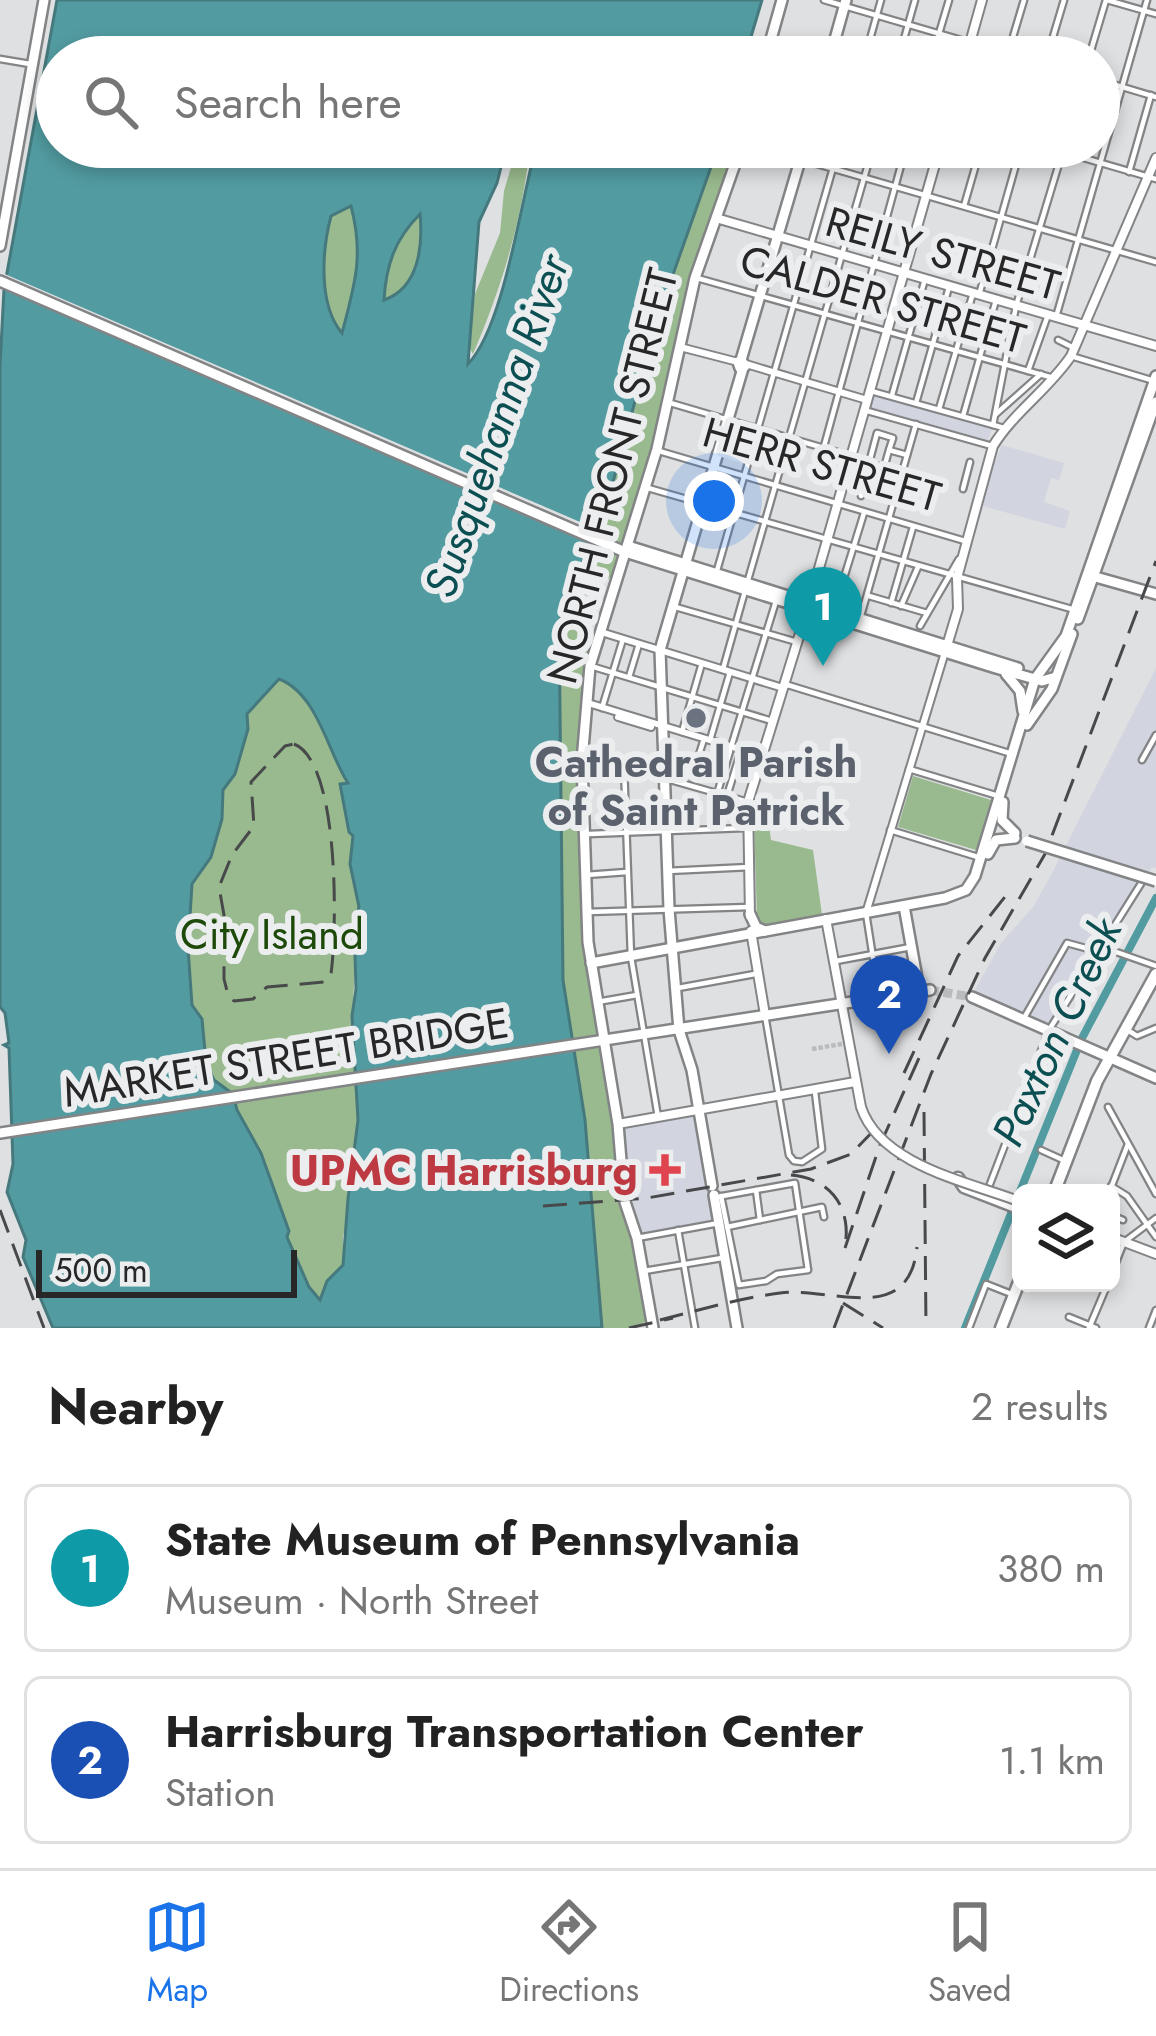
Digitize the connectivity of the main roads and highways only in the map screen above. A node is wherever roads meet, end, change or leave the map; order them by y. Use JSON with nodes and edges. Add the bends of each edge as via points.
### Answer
{"nodes":[{"id":1,"x":44,"y":0,"type":"edge"},
{"id":2,"x":782,"y":0,"type":"edge"},
{"id":3,"x":982,"y":0,"type":"edge"},
{"id":4,"x":846,"y":3,"type":"edge"},
{"id":5,"x":37,"y":36,"type":"edge"},
{"id":6,"x":772,"y":36,"type":"edge"},
{"id":7,"x":836,"y":36,"type":"edge"},
{"id":8,"x":972,"y":36,"type":"edge"},
{"id":9,"x":36,"y":39,"type":"edge"},
{"id":10,"x":1156,"y":158,"type":"edge"},
{"id":11,"x":734,"y":168,"type":"edge"},
{"id":12,"x":798,"y":168,"type":"edge"},
{"id":13,"x":934,"y":168,"type":"edge"},
{"id":14,"x":6,"y":173,"type":"edge"},
{"id":15,"x":1152,"y":178,"type":"edge"},
{"id":16,"x":716,"y":218,"type":"junction"},
{"id":17,"x":778,"y":236,"type":"junction"},
{"id":18,"x":0,"y":246,"type":"edge"},
{"id":19,"x":903,"y":273,"type":"junction"},
{"id":20,"x":0,"y":279,"type":"edge"},
{"id":21,"x":1082,"y":325,"type":"junction"},
{"id":22,"x":1155,"y":346,"type":"edge"},
{"id":23,"x":1155,"y":379,"type":"edge"},
{"id":24,"x":1156,"y":402,"type":"edge"},
{"id":25,"x":633,"y":526,"type":"junction"},
{"id":26,"x":603,"y":540,"type":"junction"},
{"id":27,"x":626,"y":549,"type":"junction"},
{"id":28,"x":620,"y":568,"type":"junction"},
{"id":29,"x":683,"y":568,"type":"junction"},
{"id":30,"x":1090,"y":575,"type":"junction"},
{"id":31,"x":746,"y":588,"type":"junction"},
{"id":32,"x":1156,"y":594,"type":"edge"},
{"id":33,"x":808,"y":606,"type":"junction"},
{"id":34,"x":1064,"y":640,"type":"junction"},
{"id":35,"x":946,"y":649,"type":"junction"},
{"id":36,"x":1000,"y":665,"type":"junction"},
{"id":37,"x":1056,"y":677,"type":"junction"},
{"id":38,"x":1035,"y":679,"type":"junction"},
{"id":39,"x":1024,"y":723,"type":"junction"},
{"id":40,"x":998,"y":800,"type":"junction"},
{"id":41,"x":1011,"y":834,"type":"junction"},
{"id":42,"x":982,"y":854,"type":"junction"},
{"id":43,"x":1156,"y":878,"type":"edge"},
{"id":44,"x":904,"y":906,"type":"junction"},
{"id":45,"x":750,"y":910,"type":"junction"},
{"id":46,"x":826,"y":919,"type":"junction"},
{"id":47,"x":765,"y":931,"type":"junction"},
{"id":48,"x":751,"y":934,"type":"junction"},
{"id":49,"x":671,"y":949,"type":"junction"},
{"id":50,"x":591,"y":964,"type":"junction"},
{"id":51,"x":1156,"y":970,"type":"edge"},
{"id":52,"x":972,"y":997,"type":"tunnel mouth"},
{"id":53,"x":843,"y":1001,"type":"junction"},
{"id":54,"x":765,"y":1015,"type":"junction"},
{"id":55,"x":679,"y":1030,"type":"junction"},
{"id":56,"x":604,"y":1043,"type":"junction"},
{"id":57,"x":1109,"y":1057,"type":"junction"},
{"id":58,"x":1156,"y":1078,"type":"edge"},
{"id":59,"x":855,"y":1082,"type":"junction"},
{"id":60,"x":699,"y":1110,"type":"junction"},
{"id":61,"x":618,"y":1124,"type":"junction"},
{"id":62,"x":4,"y":1133,"type":"edge"},
{"id":63,"x":958,"y":1178,"type":"joint"},
{"id":64,"x":1057,"y":1184,"type":"edge"},
{"id":65,"x":1012,"y":1203,"type":"edge"},
{"id":66,"x":1120,"y":1240,"type":"edge"},
{"id":67,"x":1156,"y":1254,"type":"edge"},
{"id":68,"x":1015,"y":1292,"type":"edge"},
{"id":69,"x":653,"y":1328,"type":"edge"},
{"id":70,"x":737,"y":1328,"type":"edge"},
{"id":71,"x":1001,"y":1328,"type":"edge"}],
"edges":[{"from":1,"to":5,"type":"main road"},
{"from":2,"to":6,"type":"main road"},
{"from":3,"to":8,"type":"main road"},
{"from":4,"to":7,"type":"main road"},
{"from":9,"to":14,"type":"main road"},
{"from":10,"to":15,"type":"main road"},
{"from":11,"to":16,"type":"main road","name":"NORTH FRONT STREET"},
{"from":12,"to":17,"type":"main road"},
{"from":13,"to":19,"type":"main road"},
{"from":14,"to":18,"type":"main road"},
{"from":15,"to":21,"type":"main road"},
{"from":16,"to":17,"type":"main road","name":"REILY STREET"},
{"from":16,"to":25,"type":"main road","name":"NORTH FRONT STREET"},
{"from":17,"to":19,"type":"main road","name":"REILY STREET"},
{"from":17,"to":29,"type":"main road"},
{"from":19,"to":21,"type":"main road","name":"REILY STREET"},
{"from":19,"to":33,"type":"main road"},
{"from":20,"to":26,"type":"main road"},
{"from":21,"to":22,"type":"main road","name":"REILY STREET"},
{"from":21,"to":35,"type":"main road","via":[[1055,379],[993,446],[953,576],[958,610]]},
{"from":23,"to":30,"type":"main road"},
{"from":24,"to":30,"type":"main road"},
{"from":25,"to":26,"type":"main road"},
{"from":25,"to":27,"type":"main road","name":"NORTH FRONT STREET"},
{"from":26,"to":27,"type":"main road"},
{"from":26,"to":28,"type":"main road"},
{"from":27,"to":28,"type":"main road","name":"NORTH FRONT STREET"},
{"from":27,"to":29,"type":"main road"},
{"from":28,"to":50,"type":"main road","name":"NORTH FRONT STREET","via":[[590,666],[582,755]]},
{"from":29,"to":31,"type":"main road"},
{"from":29,"to":31,"type":"main road"},
{"from":29,"to":49,"type":"main road","via":[[660,650]]},
{"from":30,"to":32,"type":"main road"},
{"from":30,"to":34,"type":"main road"},
{"from":30,"to":37,"type":"main road"},
{"from":31,"to":33,"type":"main road"},
{"from":31,"to":33,"type":"main road"},
{"from":33,"to":35,"type":"main road"},
{"from":33,"to":35,"type":"main road"},
{"from":33,"to":45,"type":"main road","via":[[748,802]]},
{"from":34,"to":36,"type":"main road","via":[[1037,661]]},
{"from":34,"to":38,"type":"main road"},
{"from":35,"to":36,"type":"main road"},
{"from":36,"to":38,"type":"main road"},
{"from":36,"to":39,"type":"main road","via":[[1020,691]]},
{"from":37,"to":38,"type":"main road"},
{"from":37,"to":39,"type":"main road"},
{"from":38,"to":39,"type":"main road"},
{"from":39,"to":40,"type":"main road"},
{"from":39,"to":41,"type":"main road","via":[[1001,812]]},
{"from":40,"to":41,"type":"main road","via":[[997,820]]},
{"from":40,"to":42,"type":"main road"},
{"from":41,"to":42,"type":"main road","via":[[992,838]]},
{"from":41,"to":43,"type":"main road","bridge":true},
{"from":41,"to":44,"type":"main road","via":[[993,843],[968,896]]},
{"from":42,"to":44,"type":"main road","via":[[962,893]]},
{"from":44,"to":46,"type":"main road"},
{"from":44,"to":53,"type":"main road","name":"MARKET STREET BRIDGE","via":[[925,989]]},
{"from":45,"to":47,"type":"main road"},
{"from":45,"to":48,"type":"main road"},
{"from":46,"to":47,"type":"main road"},
{"from":46,"to":53,"type":"main road"},
{"from":47,"to":48,"type":"main road"},
{"from":48,"to":49,"type":"main road"},
{"from":48,"to":54,"type":"main road"},
{"from":49,"to":50,"type":"main road"},
{"from":49,"to":55,"type":"main road"},
{"from":50,"to":56,"type":"main road","name":"NORTH FRONT STREET"},
{"from":51,"to":57,"type":"highway"},
{"from":52,"to":57,"type":"main road"},
{"from":53,"to":54,"type":"main road","name":"MARKET STREET BRIDGE"},
{"from":53,"to":59,"type":"main road"},
{"from":54,"to":55,"type":"main road","name":"MARKET STREET BRIDGE"},
{"from":55,"to":56,"type":"main road","name":"MARKET STREET BRIDGE"},
{"from":55,"to":60,"type":"main road"},
{"from":56,"to":61,"type":"main road","name":"NORTH FRONT STREET"},
{"from":56,"to":62,"type":"main road","name":"MARKET STREET BRIDGE"},
{"from":57,"to":58,"type":"main road"},
{"from":57,"to":64,"type":"highway"},
{"from":59,"to":60,"type":"main road"},
{"from":59,"to":63,"type":"main road","bridge":true,"via":[[872,1131],[890,1149]]},
{"from":60,"to":61,"type":"main road"},
{"from":60,"to":70,"type":"main road"},
{"from":61,"to":69,"type":"main road","name":"NORTH FRONT STREET"},
{"from":63,"to":65,"type":"highway","bridge":true},
{"from":66,"to":67,"type":"main road"},
{"from":68,"to":71,"type":"highway"}]}
